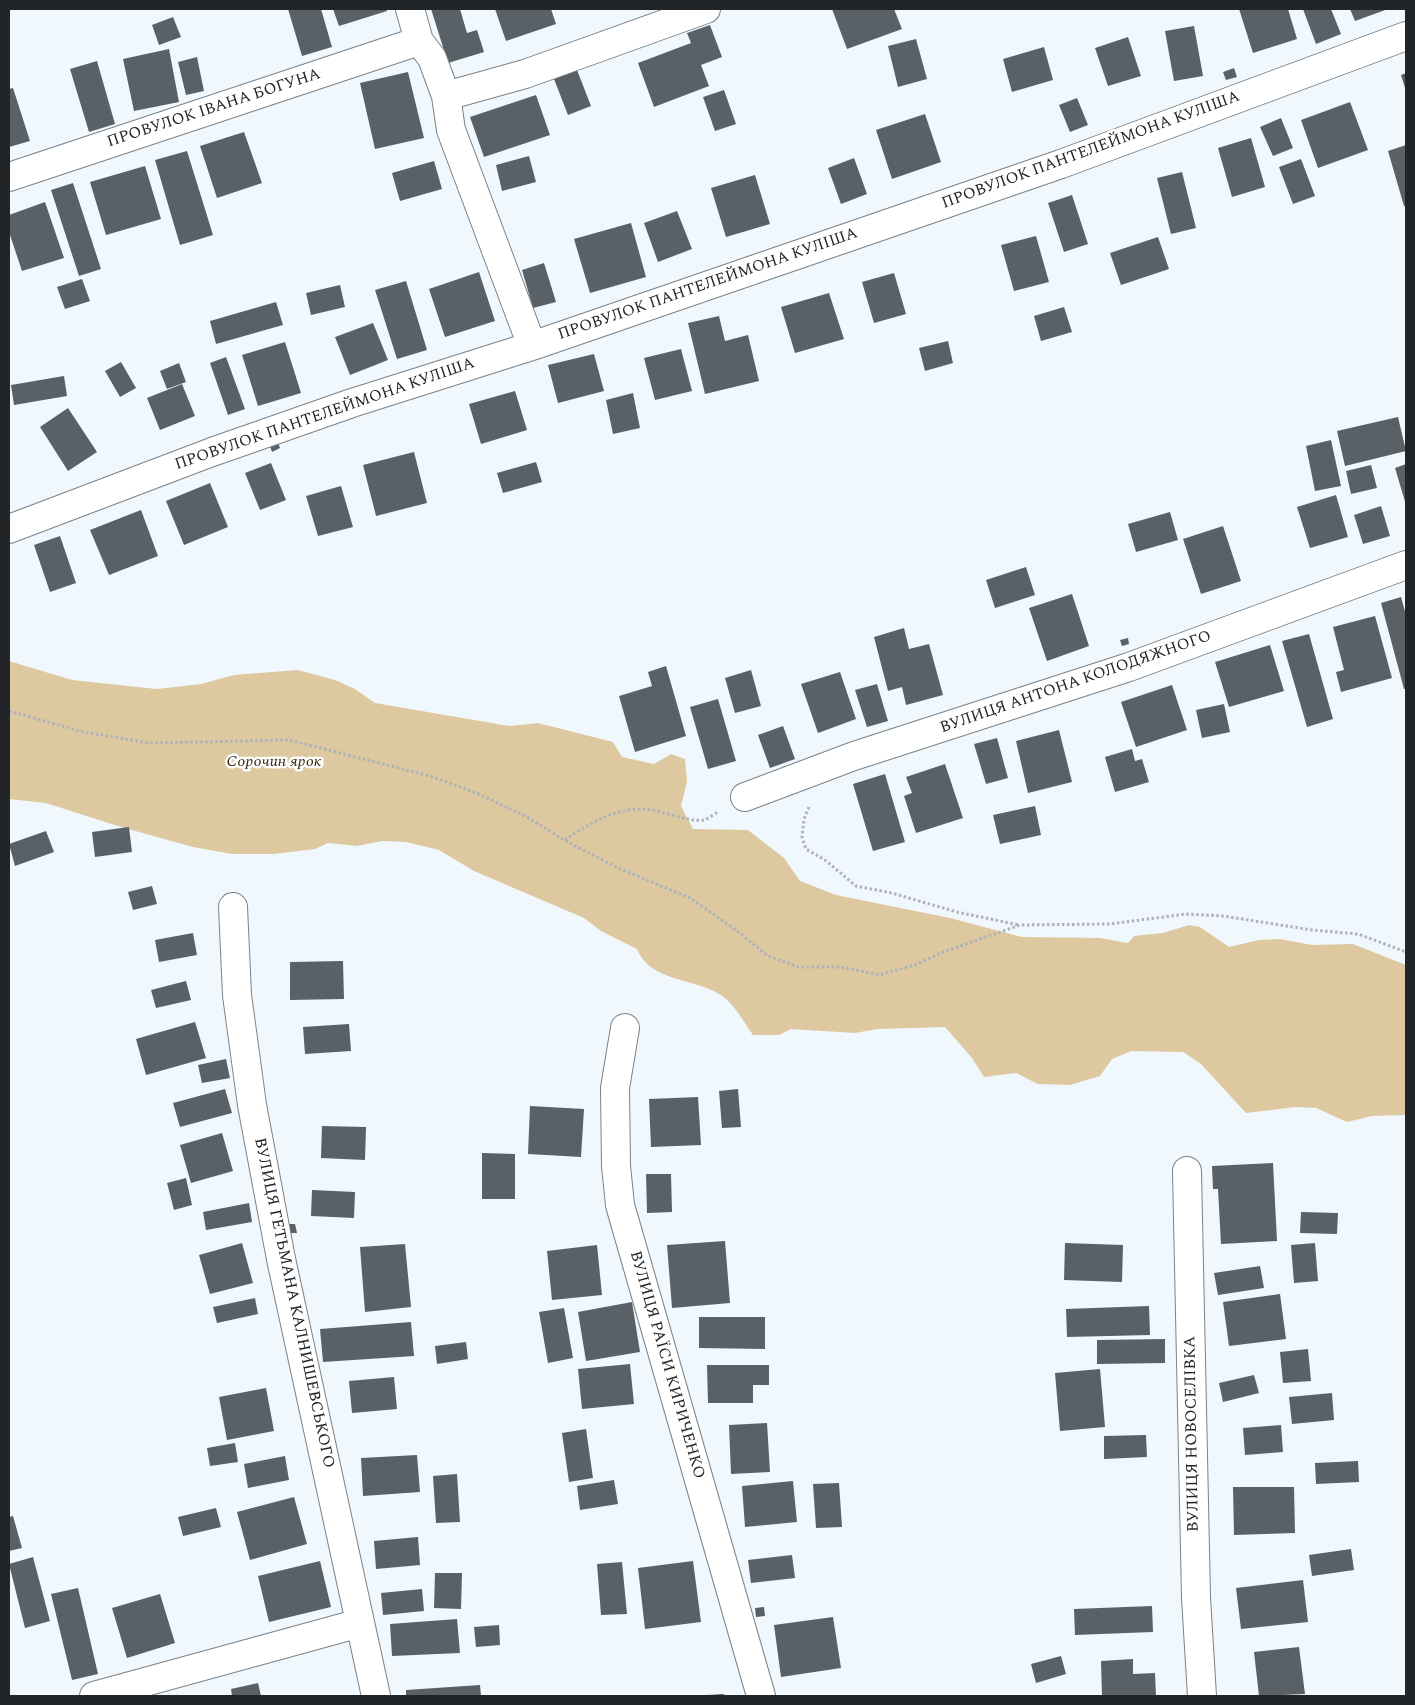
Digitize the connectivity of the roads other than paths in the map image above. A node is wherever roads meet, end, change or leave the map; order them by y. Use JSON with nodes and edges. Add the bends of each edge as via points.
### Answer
{"nodes":[{"id":1,"x":410,"y":9,"type":"edge"},
{"id":2,"x":706,"y":9,"type":"edge"},
{"id":3,"x":1406,"y":36,"type":"edge"},
{"id":4,"x":419,"y":40,"type":"junction"},
{"id":5,"x":446,"y":96,"type":"junction"},
{"id":6,"x":9,"y":177,"type":"edge"},
{"id":7,"x":532,"y":346,"type":"junction"},
{"id":8,"x":9,"y":528,"type":"edge"},
{"id":9,"x":1406,"y":565,"type":"edge"},
{"id":10,"x":745,"y":797,"type":"road end"},
{"id":11,"x":233,"y":907,"type":"dead end"},
{"id":12,"x":625,"y":1028,"type":"dead end"},
{"id":13,"x":1187,"y":1171,"type":"dead end"},
{"id":14,"x":360,"y":1623,"type":"junction"},
{"id":15,"x":94,"y":1696,"type":"edge"},
{"id":16,"x":376,"y":1696,"type":"edge"},
{"id":17,"x":761,"y":1696,"type":"edge"},
{"id":18,"x":1202,"y":1696,"type":"edge"}],
"edges":[{"from":1,"to":4,"type":"street"},
{"from":2,"to":5,"type":"street","via":[[525,74]]},
{"from":3,"to":7,"type":"street","name":"ПРОВУЛОК ПАНТЕЛЕЙМОНА КУЛІША","via":[[1060,164]]},
{"from":4,"to":5,"type":"street","via":[[432,58]]},
{"from":4,"to":6,"type":"street","name":"ПРОВУЛОК ІВАНА БОГУНА"},
{"from":5,"to":7,"type":"street","via":[[451,130]]},
{"from":7,"to":8,"type":"street","name":"ПРОВУЛОК ПАНТЕЛЕЙМОНА КУЛІША","via":[[352,403]]},
{"from":9,"to":10,"type":"street","name":"ВУЛИЦЯ АНТОНА КОЛОДЯЖНОГО","via":[[1129,667],[854,756]]},
{"from":11,"to":14,"type":"street","name":"ВУЛИЦЯ ГЕТЬМАНА КАЛНИШЕВСЬКОГО","via":[[237,995],[252,1105],[281,1259]]},
{"from":12,"to":17,"type":"street","name":"ВУЛИЦЯ РАЇСИ КИРИЧЕНКО","via":[[615,1088],[614,1141],[620,1205]]},
{"from":13,"to":18,"type":"street","name":"ВУЛИЦЯ НОВОСЕЛІВКА","via":[[1196,1598]]},
{"from":14,"to":15,"type":"street"},
{"from":14,"to":16,"type":"street","name":"ВУЛИЦЯ ГЕТЬМАНА КАЛНИШЕВСЬКОГО"}]}
